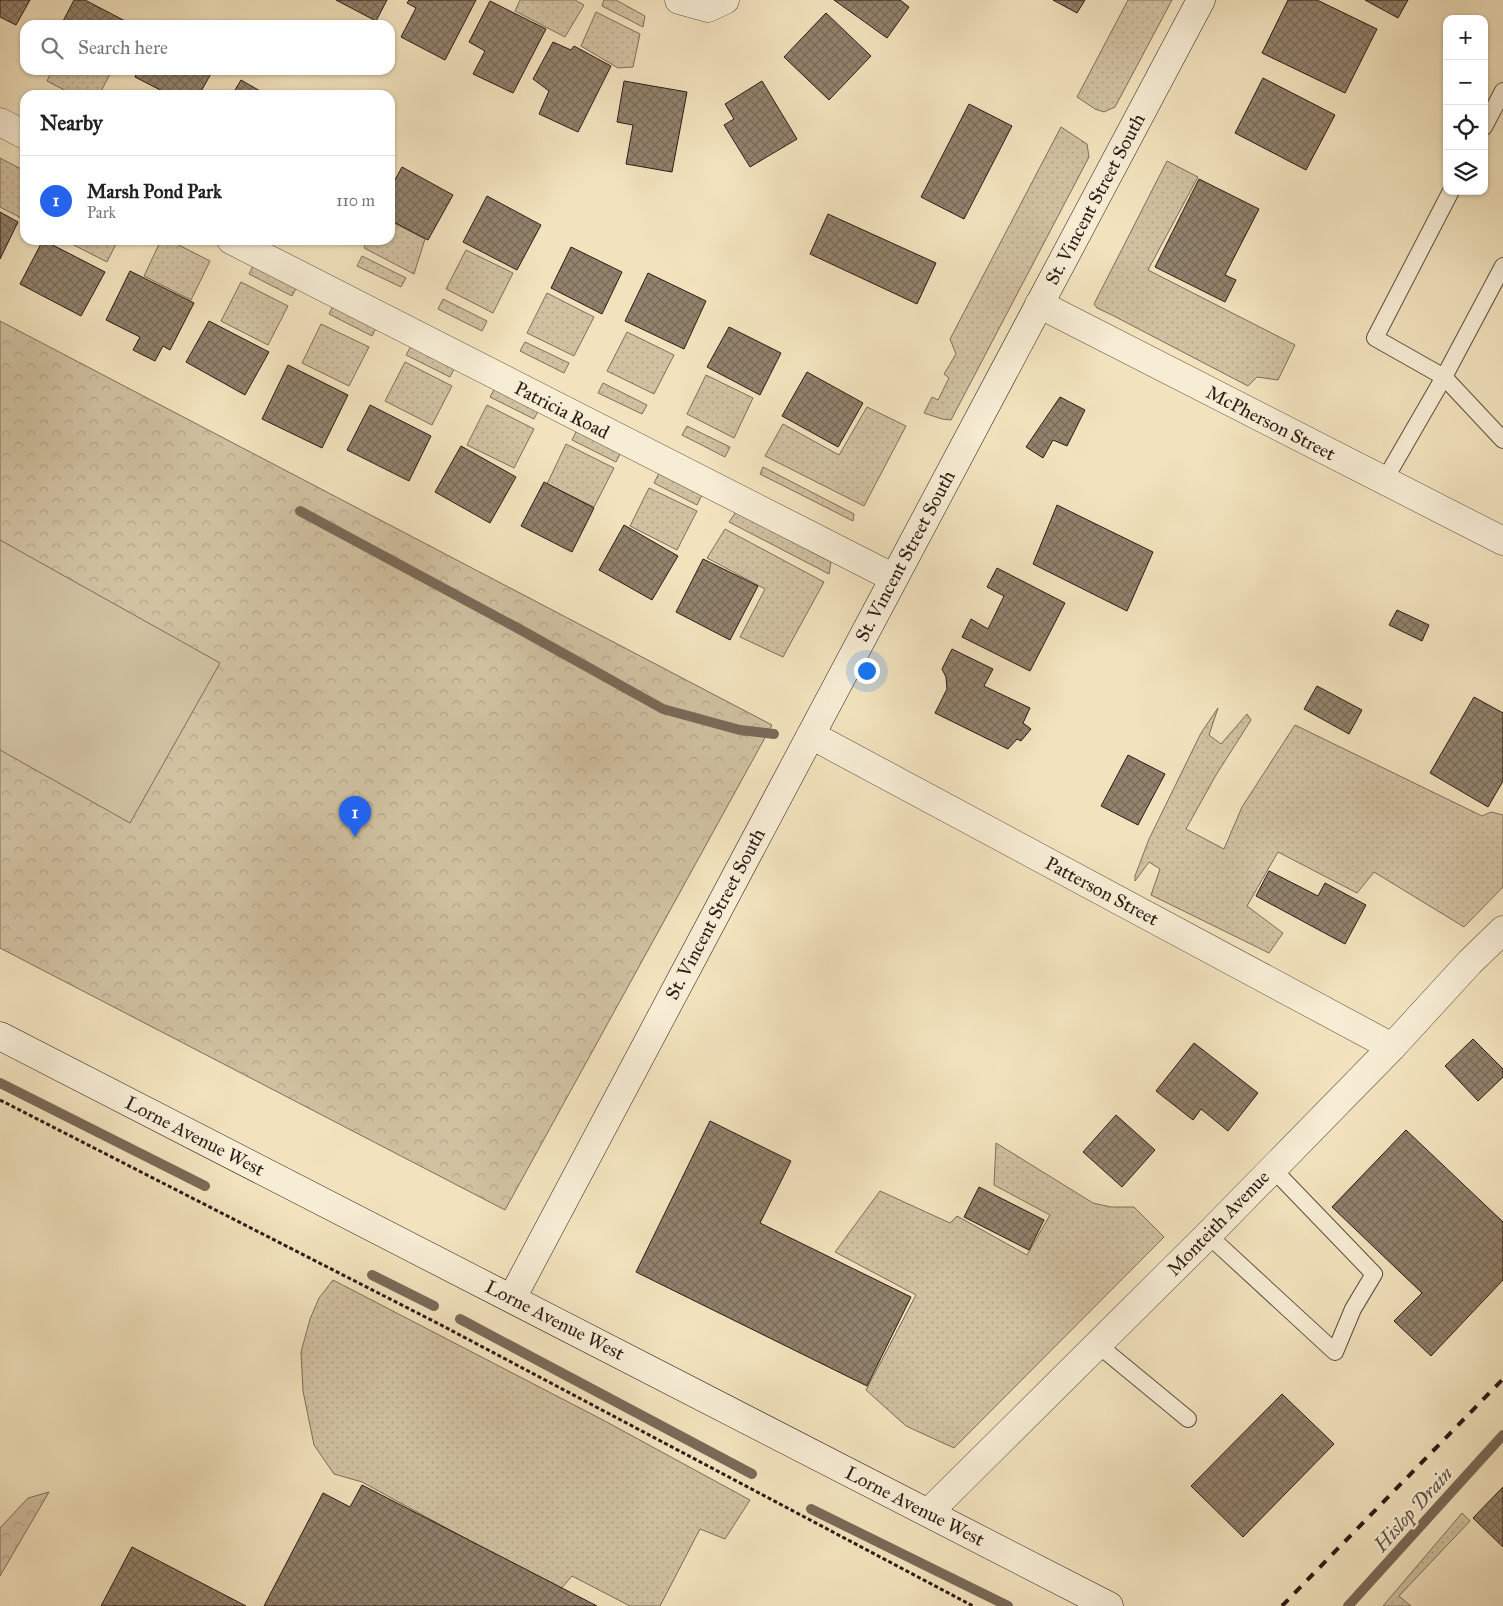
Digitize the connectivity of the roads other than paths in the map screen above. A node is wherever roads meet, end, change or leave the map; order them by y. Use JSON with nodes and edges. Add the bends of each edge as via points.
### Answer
{"nodes":[{"id":1,"x":679,"y":0,"type":"edge"},
{"id":2,"x":725,"y":0,"type":"edge"},
{"id":3,"x":1201,"y":0,"type":"edge"},
{"id":4,"x":1503,"y":91,"type":"edge"},
{"id":5,"x":1488,"y":119,"type":"edge"},
{"id":6,"x":0,"y":122,"type":"edge"},
{"id":7,"x":20,"y":132,"type":"edge"},
{"id":8,"x":1449,"y":195,"type":"edge"},
{"id":9,"x":241,"y":245,"type":"edge"},
{"id":10,"x":1503,"y":266,"type":"edge"},
{"id":11,"x":1039,"y":304,"type":"junction"},
{"id":12,"x":1444,"y":377,"type":"junction"},
{"id":13,"x":1503,"y":440,"type":"edge"},
{"id":14,"x":1384,"y":481,"type":"junction"},
{"id":15,"x":1503,"y":541,"type":"edge"},
{"id":16,"x":894,"y":578,"type":"junction"},
{"id":17,"x":811,"y":735,"type":"junction"},
{"id":18,"x":1503,"y":930,"type":"edge"},
{"id":19,"x":0,"y":1036,"type":"edge"},
{"id":20,"x":1392,"y":1047,"type":"junction"},
{"id":21,"x":1272,"y":1168,"type":"junction"},
{"id":22,"x":1208,"y":1235,"type":"junction"},
{"id":23,"x":512,"y":1298,"type":"junction"},
{"id":24,"x":1097,"y":1344,"type":"junction"},
{"id":25,"x":1188,"y":1419,"type":"dead end"},
{"id":26,"x":929,"y":1512,"type":"junction"},
{"id":27,"x":1109,"y":1606,"type":"edge"}],
"edges":[{"from":1,"to":2,"type":"street","via":[[708,8]]},
{"from":3,"to":11,"type":"street","name":"St. Vincent Street South"},
{"from":4,"to":5,"type":"lane"},
{"from":6,"to":7,"type":"street"},
{"from":8,"to":12,"type":"lane","via":[[1375,338]]},
{"from":9,"to":16,"type":"street","name":"Patricia Road"},
{"from":10,"to":12,"type":"lane"},
{"from":11,"to":14,"type":"street","name":"McPherson Street"},
{"from":11,"to":16,"type":"street","name":"St. Vincent Street South"},
{"from":12,"to":13,"type":"lane"},
{"from":12,"to":14,"type":"lane"},
{"from":14,"to":15,"type":"street","name":"McPherson Street"},
{"from":16,"to":17,"type":"street","name":"St. Vincent Street South"},
{"from":17,"to":20,"type":"street","name":"Patterson Street"},
{"from":17,"to":23,"type":"street","name":"St. Vincent Street South"},
{"from":18,"to":20,"type":"street","name":"Monteith Avenue"},
{"from":19,"to":23,"type":"street","name":"Lorne Avenue West"},
{"from":20,"to":21,"type":"street","name":"Monteith Avenue"},
{"from":21,"to":22,"type":"street","name":"Monteith Avenue"},
{"from":21,"to":22,"type":"lane","via":[[1374,1274],[1353,1309],[1335,1352]]},
{"from":22,"to":24,"type":"street","name":"Monteith Avenue"},
{"from":23,"to":26,"type":"street","name":"Lorne Avenue West"},
{"from":24,"to":25,"type":"lane"},
{"from":24,"to":26,"type":"street","name":"Monteith Avenue"},
{"from":26,"to":27,"type":"street","name":"Lorne Avenue West"}]}
